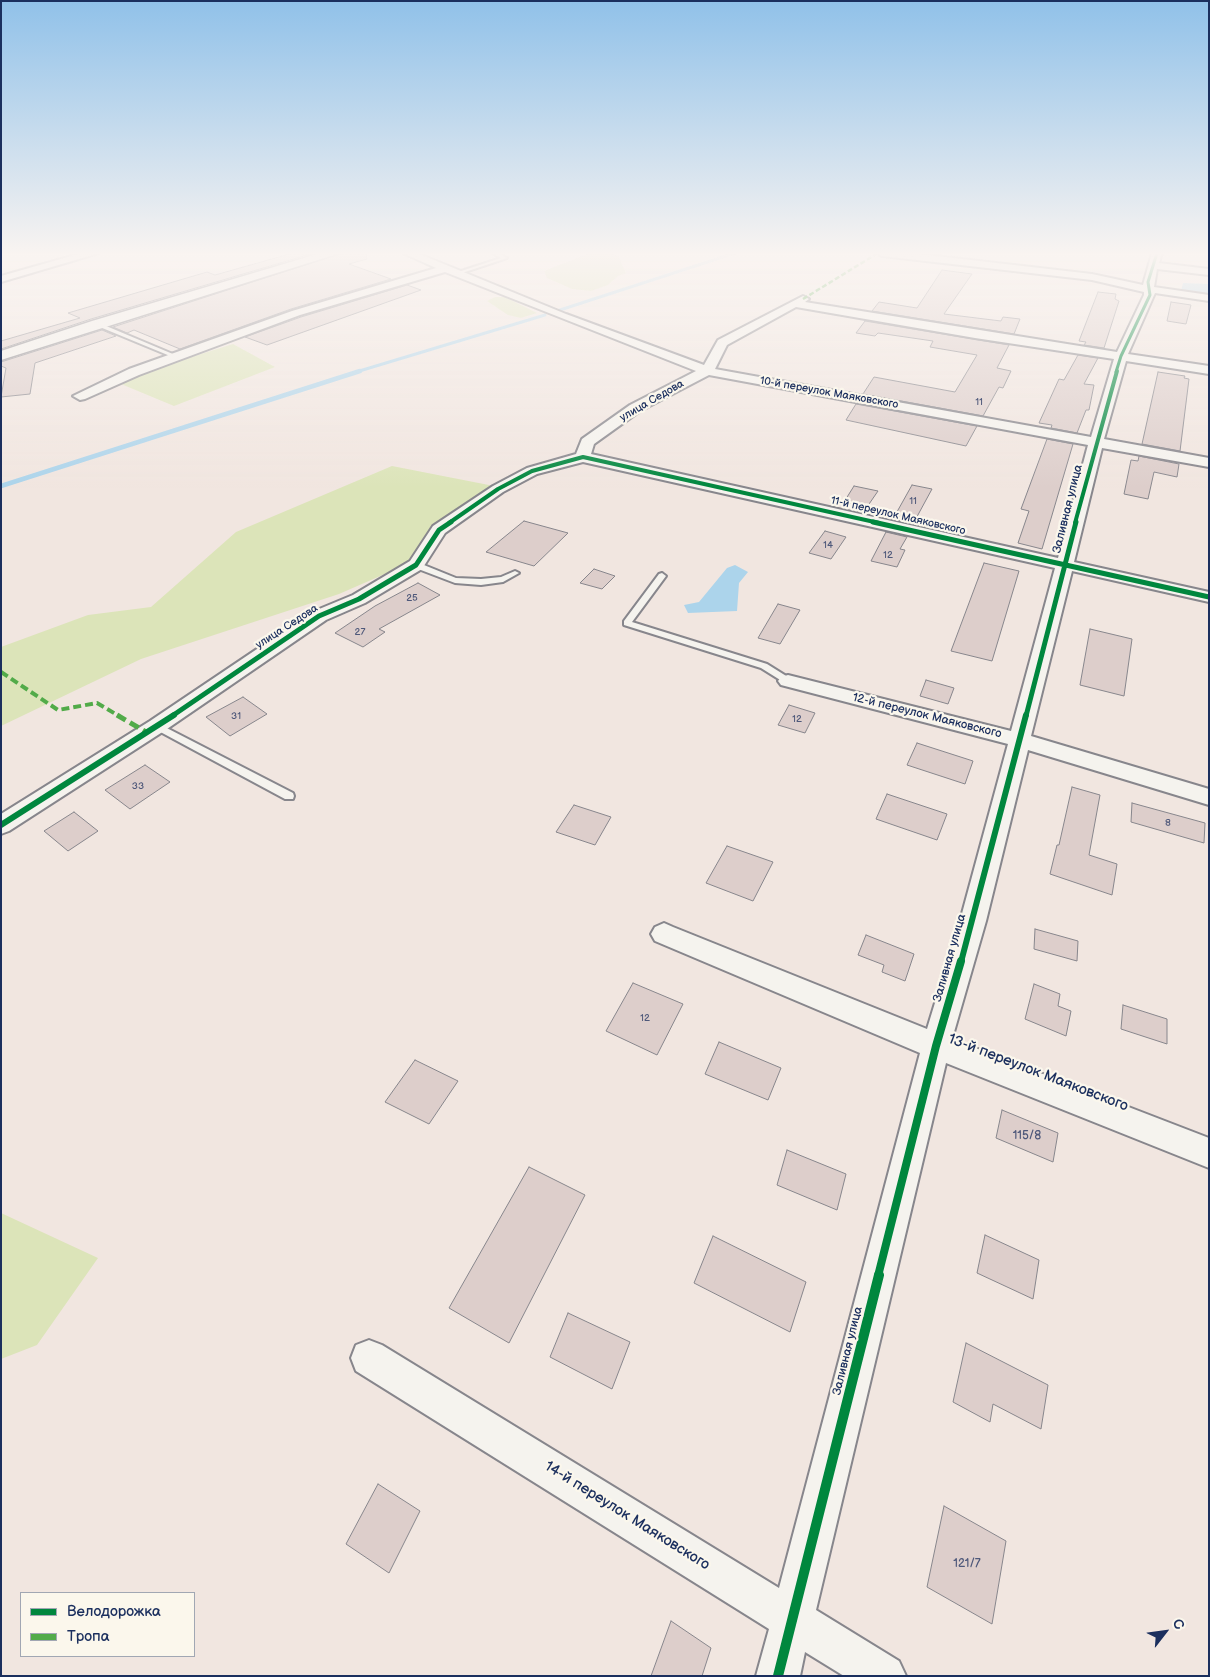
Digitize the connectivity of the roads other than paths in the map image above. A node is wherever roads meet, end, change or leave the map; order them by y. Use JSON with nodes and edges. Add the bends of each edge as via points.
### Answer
{"nodes":[{"id":1,"x":75,"y":331,"type":"edge"},
{"id":2,"x":115,"y":331,"type":"edge"},
{"id":3,"x":248,"y":331,"type":"edge"},
{"id":4,"x":602,"y":331,"type":"edge"},
{"id":5,"x":744,"y":331,"type":"edge"},
{"id":6,"x":960,"y":331,"type":"edge"},
{"id":7,"x":1133,"y":331,"type":"edge"},
{"id":8,"x":1,"y":356,"type":"edge"},
{"id":9,"x":1121,"y":356,"type":"junction"},
{"id":10,"x":177,"y":357,"type":"junction"},
{"id":11,"x":1209,"y":370,"type":"edge"},
{"id":12,"x":706,"y":371,"type":"junction"},
{"id":13,"x":80,"y":396,"type":"dead end"},
{"id":14,"x":1096,"y":443,"type":"junction"},
{"id":15,"x":583,"y":457,"type":"junction"},
{"id":16,"x":1209,"y":463,"type":"edge"},
{"id":17,"x":1065,"y":564,"type":"junction"},
{"id":18,"x":416,"y":565,"type":"junction"},
{"id":19,"x":515,"y":573,"type":"dead end"},
{"id":20,"x":662,"y":576,"type":"dead end"},
{"id":21,"x":1209,"y":597,"type":"edge"},
{"id":22,"x":788,"y":681,"type":"joint"},
{"id":23,"x":157,"y":726,"type":"junction"},
{"id":24,"x":1020,"y":740,"type":"junction"},
{"id":25,"x":289,"y":796,"type":"dead end"},
{"id":26,"x":1209,"y":797,"type":"edge"},
{"id":27,"x":1,"y":825,"type":"edge"},
{"id":28,"x":664,"y":934,"type":"dead end"},
{"id":29,"x":936,"y":1046,"type":"junction"},
{"id":30,"x":1209,"y":1153,"type":"edge"},
{"id":31,"x":368,"y":1358,"type":"dead end"},
{"id":32,"x":792,"y":1618,"type":"junction"},
{"id":33,"x":778,"y":1676,"type":"edge"},
{"id":34,"x":884,"y":1676,"type":"edge"}],
"edges":[{"from":1,"to":8,"type":"street"},
{"from":2,"to":10,"type":"lane"},
{"from":3,"to":10,"type":"street"},
{"from":4,"to":12,"type":"street","name":"10-й переулок Маяковского"},
{"from":5,"to":12,"type":"street","via":[[722,343]]},
{"from":6,"to":9,"type":"street"},
{"from":7,"to":9,"type":"street","name":"Заливная улица"},
{"from":9,"to":11,"type":"street"},
{"from":9,"to":14,"type":"street","name":"Заливная улица"},
{"from":10,"to":13,"type":"street"},
{"from":12,"to":14,"type":"street","name":"10-й переулок Маяковского"},
{"from":12,"to":15,"type":"street","name":"улица Седова","via":[[635,408],[588,442]]},
{"from":14,"to":16,"type":"street","name":"10-й переулок Маяковского"},
{"from":14,"to":17,"type":"street","name":"Заливная улица"},
{"from":15,"to":17,"type":"street","name":"11-й переулок Маяковского"},
{"from":15,"to":18,"type":"street","name":"улица Седова","via":[[532,471],[498,489],[439,530]]},
{"from":17,"to":21,"type":"street","name":"11-й переулок Маяковского"},
{"from":17,"to":24,"type":"street","name":"Заливная улица"},
{"from":18,"to":19,"type":"lane","via":[[456,580],[481,582],[503,579]]},
{"from":18,"to":23,"type":"street","name":"улица Седова","via":[[359,599],[320,616]]},
{"from":20,"to":22,"type":"lane","via":[[626,624],[764,666]]},
{"from":22,"to":24,"type":"street","name":"12-й переулок Маяковского"},
{"from":23,"to":25,"type":"lane"},
{"from":23,"to":27,"type":"street","name":"улица Седова"},
{"from":24,"to":26,"type":"street","name":"12-й переулок Маяковского"},
{"from":24,"to":29,"type":"street","name":"Заливная улица"},
{"from":28,"to":29,"type":"street","name":"13-й переулок Маяковского"},
{"from":29,"to":30,"type":"street","name":"13-й переулок Маяковского"},
{"from":29,"to":32,"type":"street","name":"Заливная улица"},
{"from":31,"to":32,"type":"street","name":"14-й переулок Маяковского"},
{"from":32,"to":33,"type":"street","name":"Заливная улица"},
{"from":32,"to":34,"type":"street","name":"14-й переулок Маяковского"}]}
